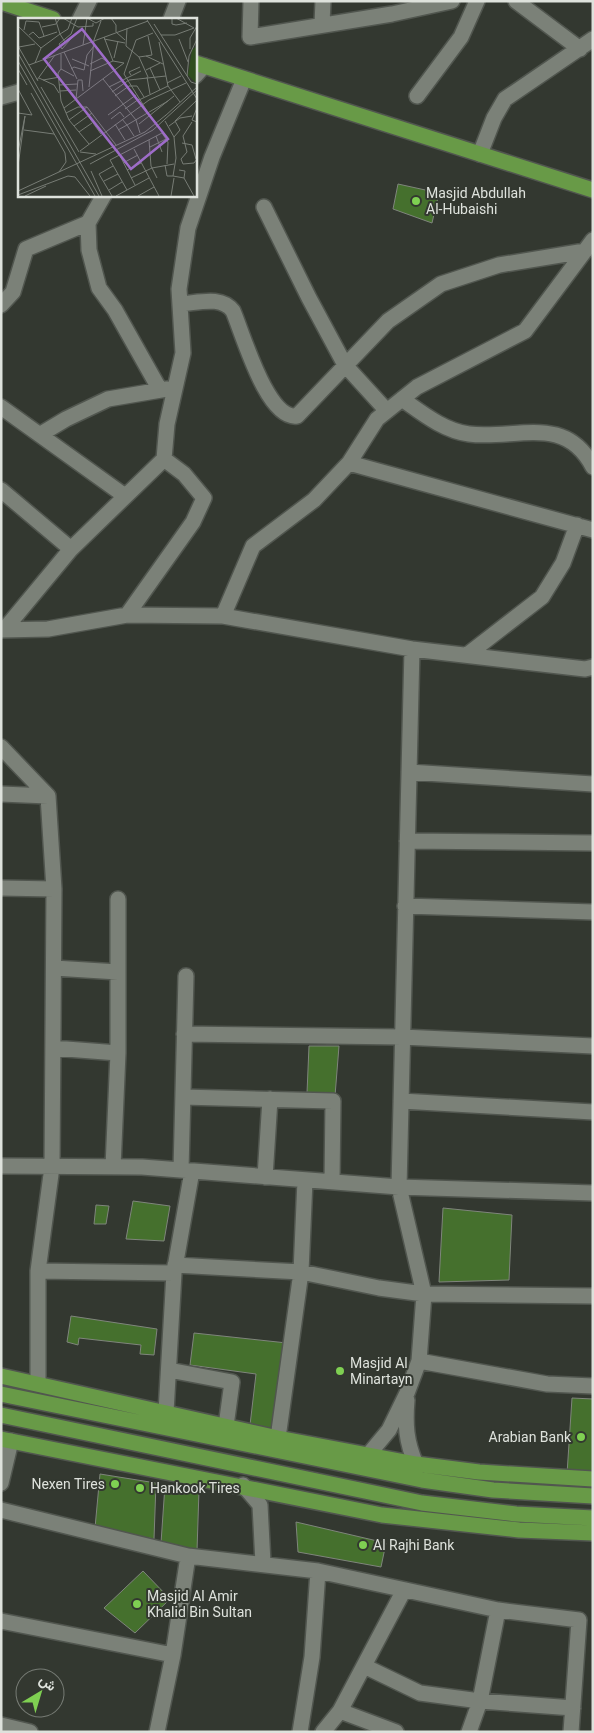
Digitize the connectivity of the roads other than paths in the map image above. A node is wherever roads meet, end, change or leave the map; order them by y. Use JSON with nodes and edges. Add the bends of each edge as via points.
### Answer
{"nodes":[{"id":1,"x":89,"y":1,"type":"edge"},
{"id":2,"x":178,"y":1,"type":"edge"},
{"id":3,"x":251,"y":1,"type":"edge"},
{"id":4,"x":323,"y":1,"type":"edge"},
{"id":5,"x":452,"y":1,"type":"edge"},
{"id":6,"x":477,"y":1,"type":"edge"},
{"id":7,"x":516,"y":1,"type":"edge"},
{"id":8,"x":1,"y":2,"type":"edge"},
{"id":9,"x":50,"y":18,"type":"edge"},
{"id":10,"x":80,"y":18,"type":"edge"},
{"id":11,"x":171,"y":18,"type":"edge"},
{"id":12,"x":322,"y":24,"type":"junction"},
{"id":13,"x":593,"y":38,"type":"edge"},
{"id":14,"x":580,"y":49,"type":"junction"},
{"id":15,"x":198,"y":69,"type":"edge"},
{"id":16,"x":244,"y":79,"type":"junction"},
{"id":17,"x":18,"y":92,"type":"edge"},
{"id":18,"x":417,"y":96,"type":"dead end"},
{"id":19,"x":1,"y":97,"type":"edge"},
{"id":20,"x":480,"y":154,"type":"junction"},
{"id":21,"x":593,"y":190,"type":"edge"},
{"id":22,"x":103,"y":196,"type":"edge"},
{"id":23,"x":264,"y":208,"type":"dead end"},
{"id":24,"x":88,"y":223,"type":"junction"},
{"id":25,"x":589,"y":245,"type":"edge"},
{"id":26,"x":7,"y":289,"type":"edge"},
{"id":27,"x":180,"y":304,"type":"junction"},
{"id":28,"x":1,"y":305,"type":"edge"},
{"id":29,"x":345,"y":365,"type":"junction"},
{"id":30,"x":176,"y":387,"type":"junction"},
{"id":31,"x":160,"y":390,"type":"junction"},
{"id":32,"x":402,"y":399,"type":"junction"},
{"id":33,"x":1,"y":407,"type":"edge"},
{"id":34,"x":387,"y":411,"type":"junction"},
{"id":35,"x":41,"y":434,"type":"junction"},
{"id":36,"x":164,"y":459,"type":"junction"},
{"id":37,"x":348,"y":463,"type":"junction"},
{"id":38,"x":593,"y":467,"type":"edge"},
{"id":39,"x":1,"y":490,"type":"edge"},
{"id":40,"x":125,"y":496,"type":"junction"},
{"id":41,"x":577,"y":525,"type":"junction"},
{"id":42,"x":593,"y":530,"type":"edge"},
{"id":43,"x":71,"y":549,"type":"junction"},
{"id":44,"x":127,"y":614,"type":"junction"},
{"id":45,"x":223,"y":616,"type":"junction"},
{"id":46,"x":3,"y":630,"type":"edge"},
{"id":47,"x":412,"y":649,"type":"junction"},
{"id":48,"x":467,"y":656,"type":"junction"},
{"id":49,"x":593,"y":667,"type":"edge"},
{"id":50,"x":1,"y":747,"type":"edge"},
{"id":51,"x":409,"y":772,"type":"junction"},
{"id":52,"x":593,"y":784,"type":"edge"},
{"id":53,"x":1,"y":794,"type":"edge"},
{"id":54,"x":48,"y":796,"type":"junction"},
{"id":55,"x":407,"y":841,"type":"junction"},
{"id":56,"x":593,"y":843,"type":"edge"},
{"id":57,"x":1,"y":888,"type":"edge"},
{"id":58,"x":54,"y":889,"type":"junction"},
{"id":59,"x":118,"y":899,"type":"dead end"},
{"id":60,"x":405,"y":906,"type":"junction"},
{"id":61,"x":593,"y":912,"type":"edge"},
{"id":62,"x":54,"y":968,"type":"junction"},
{"id":63,"x":118,"y":972,"type":"junction"},
{"id":64,"x":186,"y":976,"type":"dead end"},
{"id":65,"x":184,"y":1034,"type":"junction"},
{"id":66,"x":402,"y":1037,"type":"junction"},
{"id":67,"x":593,"y":1046,"type":"edge"},
{"id":68,"x":53,"y":1048,"type":"junction"},
{"id":69,"x":118,"y":1053,"type":"junction"},
{"id":70,"x":183,"y":1097,"type":"junction"},
{"id":71,"x":270,"y":1099,"type":"junction"},
{"id":72,"x":401,"y":1101,"type":"junction"},
{"id":73,"x":593,"y":1112,"type":"edge"},
{"id":74,"x":1,"y":1166,"type":"edge"},
{"id":75,"x":52,"y":1167,"type":"junction"},
{"id":76,"x":114,"y":1167,"type":"junction"},
{"id":77,"x":187,"y":1171,"type":"junction"},
{"id":78,"x":266,"y":1176,"type":"junction"},
{"id":79,"x":305,"y":1180,"type":"junction"},
{"id":80,"x":332,"y":1182,"type":"junction"},
{"id":81,"x":399,"y":1187,"type":"junction"},
{"id":82,"x":593,"y":1193,"type":"edge"},
{"id":83,"x":174,"y":1269,"type":"junction"},
{"id":84,"x":38,"y":1271,"type":"junction"},
{"id":85,"x":301,"y":1272,"type":"junction"},
{"id":86,"x":424,"y":1294,"type":"junction"},
{"id":87,"x":593,"y":1296,"type":"edge"},
{"id":88,"x":419,"y":1361,"type":"junction"},
{"id":89,"x":169,"y":1370,"type":"junction"},
{"id":90,"x":1,"y":1376,"type":"edge"},
{"id":91,"x":38,"y":1383,"type":"junction"},
{"id":92,"x":593,"y":1386,"type":"edge"},
{"id":93,"x":407,"y":1393,"type":"junction"},
{"id":94,"x":1,"y":1394,"type":"edge"},
{"id":95,"x":166,"y":1412,"type":"junction"},
{"id":96,"x":1,"y":1415,"type":"edge"},
{"id":97,"x":226,"y":1426,"type":"junction"},
{"id":98,"x":278,"y":1438,"type":"junction"},
{"id":99,"x":6,"y":1440,"type":"edge"},
{"id":100,"x":368,"y":1454,"type":"junction"},
{"id":101,"x":416,"y":1464,"type":"junction"},
{"id":102,"x":593,"y":1479,"type":"edge"},
{"id":103,"x":1,"y":1483,"type":"edge"},
{"id":104,"x":243,"y":1485,"type":"junction"},
{"id":105,"x":593,"y":1496,"type":"edge"},
{"id":106,"x":1,"y":1510,"type":"edge"},
{"id":107,"x":593,"y":1518,"type":"edge"},
{"id":108,"x":593,"y":1533,"type":"edge"},
{"id":109,"x":188,"y":1556,"type":"junction"},
{"id":110,"x":263,"y":1563,"type":"junction"},
{"id":111,"x":318,"y":1571,"type":"junction"},
{"id":112,"x":404,"y":1590,"type":"junction"},
{"id":113,"x":498,"y":1610,"type":"junction"},
{"id":114,"x":1,"y":1621,"type":"edge"},
{"id":115,"x":173,"y":1655,"type":"junction"},
{"id":116,"x":364,"y":1666,"type":"junction"},
{"id":117,"x":480,"y":1701,"type":"junction"},
{"id":118,"x":574,"y":1708,"type":"junction"},
{"id":119,"x":340,"y":1711,"type":"junction"},
{"id":120,"x":1,"y":1725,"type":"edge"},
{"id":121,"x":30,"y":1732,"type":"edge"},
{"id":122,"x":157,"y":1732,"type":"edge"},
{"id":123,"x":300,"y":1732,"type":"edge"},
{"id":124,"x":323,"y":1732,"type":"edge"},
{"id":125,"x":396,"y":1732,"type":"edge"},
{"id":126,"x":468,"y":1732,"type":"edge"},
{"id":127,"x":571,"y":1732,"type":"edge"}],
"edges":[{"from":1,"to":10,"type":"street"},
{"from":2,"to":11,"type":"street"},
{"from":3,"to":12,"type":"street","via":[[250,36]]},
{"from":4,"to":12,"type":"street"},
{"from":5,"to":12,"type":"street"},
{"from":6,"to":18,"type":"street","via":[[461,37]]},
{"from":7,"to":14,"type":"street"},
{"from":8,"to":9,"type":"main road"},
{"from":13,"to":14,"type":"street"},
{"from":14,"to":20,"type":"street","via":[[505,99]]},
{"from":15,"to":16,"type":"main road"},
{"from":16,"to":20,"type":"main road"},
{"from":16,"to":27,"type":"street","via":[[212,157],[188,228],[179,289]]},
{"from":17,"to":19,"type":"street"},
{"from":20,"to":21,"type":"main road"},
{"from":22,"to":24,"type":"street"},
{"from":23,"to":29,"type":"street"},
{"from":24,"to":26,"type":"street","via":[[26,248]]},
{"from":24,"to":31,"type":"street","via":[[89,250],[98,288],[115,310]]},
{"from":25,"to":29,"type":"street","via":[[500,265],[441,284],[388,321]]},
{"from":25,"to":32,"type":"street","via":[[525,331],[417,387]]},
{"from":26,"to":28,"type":"street"},
{"from":27,"to":29,"type":"street","via":[[215,301],[229,305],[263,386],[282,412],[290,417],[305,410]]},
{"from":27,"to":30,"type":"street","via":[[183,353]]},
{"from":29,"to":34,"type":"street"},
{"from":30,"to":31,"type":"street"},
{"from":30,"to":36,"type":"street","via":[[167,424]]},
{"from":31,"to":35,"type":"street","via":[[108,399],[66,418]]},
{"from":32,"to":34,"type":"street"},
{"from":32,"to":38,"type":"street","via":[[441,425],[468,434],[505,435],[533,431],[563,437],[587,455]]},
{"from":33,"to":35,"type":"street"},
{"from":34,"to":37,"type":"street","via":[[376,419]]},
{"from":35,"to":40,"type":"street"},
{"from":36,"to":40,"type":"street"},
{"from":36,"to":44,"type":"street","via":[[184,474],[204,498],[193,522]]},
{"from":37,"to":41,"type":"street"},
{"from":37,"to":45,"type":"street","via":[[314,500],[253,546]]},
{"from":39,"to":43,"type":"street"},
{"from":40,"to":43,"type":"street"},
{"from":41,"to":42,"type":"street"},
{"from":41,"to":48,"type":"street","via":[[563,563],[542,597]]},
{"from":43,"to":46,"type":"street"},
{"from":44,"to":45,"type":"street"},
{"from":44,"to":46,"type":"street","via":[[48,629]]},
{"from":45,"to":47,"type":"street"},
{"from":47,"to":48,"type":"street"},
{"from":47,"to":51,"type":"street"},
{"from":48,"to":49,"type":"street","via":[[585,669]]},
{"from":50,"to":54,"type":"street"},
{"from":51,"to":52,"type":"street"},
{"from":51,"to":55,"type":"street"},
{"from":53,"to":54,"type":"street"},
{"from":54,"to":58,"type":"street"},
{"from":55,"to":56,"type":"street"},
{"from":55,"to":60,"type":"street"},
{"from":57,"to":58,"type":"street"},
{"from":58,"to":62,"type":"street"},
{"from":59,"to":63,"type":"street"},
{"from":60,"to":61,"type":"street"},
{"from":60,"to":66,"type":"street"},
{"from":62,"to":63,"type":"street"},
{"from":62,"to":68,"type":"street"},
{"from":63,"to":69,"type":"street"},
{"from":64,"to":65,"type":"street"},
{"from":65,"to":66,"type":"street"},
{"from":65,"to":70,"type":"street"},
{"from":66,"to":67,"type":"street"},
{"from":66,"to":72,"type":"street"},
{"from":68,"to":69,"type":"street"},
{"from":68,"to":75,"type":"street"},
{"from":69,"to":76,"type":"street"},
{"from":70,"to":71,"type":"street"},
{"from":70,"to":77,"type":"street"},
{"from":71,"to":78,"type":"street"},
{"from":71,"to":80,"type":"street","via":[[333,1101]]},
{"from":72,"to":73,"type":"street"},
{"from":72,"to":81,"type":"street"},
{"from":74,"to":75,"type":"street"},
{"from":75,"to":76,"type":"street"},
{"from":75,"to":84,"type":"street"},
{"from":76,"to":77,"type":"street"},
{"from":77,"to":78,"type":"street"},
{"from":77,"to":83,"type":"street"},
{"from":78,"to":79,"type":"street"},
{"from":79,"to":80,"type":"street"},
{"from":79,"to":85,"type":"street"},
{"from":80,"to":81,"type":"street"},
{"from":81,"to":82,"type":"street"},
{"from":81,"to":86,"type":"street"},
{"from":83,"to":84,"type":"street"},
{"from":83,"to":85,"type":"street"},
{"from":83,"to":89,"type":"street"},
{"from":84,"to":91,"type":"street"},
{"from":85,"to":86,"type":"street"},
{"from":85,"to":98,"type":"street"},
{"from":86,"to":87,"type":"street"},
{"from":86,"to":88,"type":"street"},
{"from":88,"to":92,"type":"street","via":[[547,1384]]},
{"from":88,"to":93,"type":"street"},
{"from":89,"to":95,"type":"street"},
{"from":89,"to":97,"type":"street","via":[[232,1382]]},
{"from":90,"to":91,"type":"main road"},
{"from":91,"to":95,"type":"main road"},
{"from":93,"to":100,"type":"street","via":[[389,1430]]},
{"from":93,"to":101,"type":"street","via":[[407,1444]]},
{"from":94,"to":105,"type":"main road","via":[[422,1480],[494,1490]]},
{"from":95,"to":97,"type":"main road"},
{"from":96,"to":107,"type":"main road","via":[[422,1502],[516,1514]]},
{"from":97,"to":98,"type":"main road"},
{"from":98,"to":100,"type":"main road"},
{"from":99,"to":103,"type":"street"},
{"from":99,"to":104,"type":"main road"},
{"from":100,"to":101,"type":"main road"},
{"from":101,"to":102,"type":"main road","via":[[479,1472]]},
{"from":104,"to":108,"type":"main road","via":[[390,1516],[519,1530]]},
{"from":104,"to":110,"type":"street","via":[[260,1505]]},
{"from":106,"to":109,"type":"street"},
{"from":109,"to":110,"type":"street"},
{"from":109,"to":115,"type":"street"},
{"from":110,"to":111,"type":"street"},
{"from":111,"to":112,"type":"street"},
{"from":111,"to":123,"type":"street","via":[[312,1657]]},
{"from":112,"to":113,"type":"street"},
{"from":112,"to":116,"type":"street"},
{"from":113,"to":117,"type":"street"},
{"from":113,"to":118,"type":"street","via":[[579,1620]]},
{"from":114,"to":115,"type":"street"},
{"from":115,"to":122,"type":"street"},
{"from":116,"to":117,"type":"street","via":[[420,1693]]},
{"from":116,"to":119,"type":"street"},
{"from":117,"to":118,"type":"street"},
{"from":117,"to":126,"type":"street"},
{"from":118,"to":127,"type":"street"},
{"from":119,"to":124,"type":"street"},
{"from":119,"to":125,"type":"street"},
{"from":120,"to":121,"type":"street"}]}
